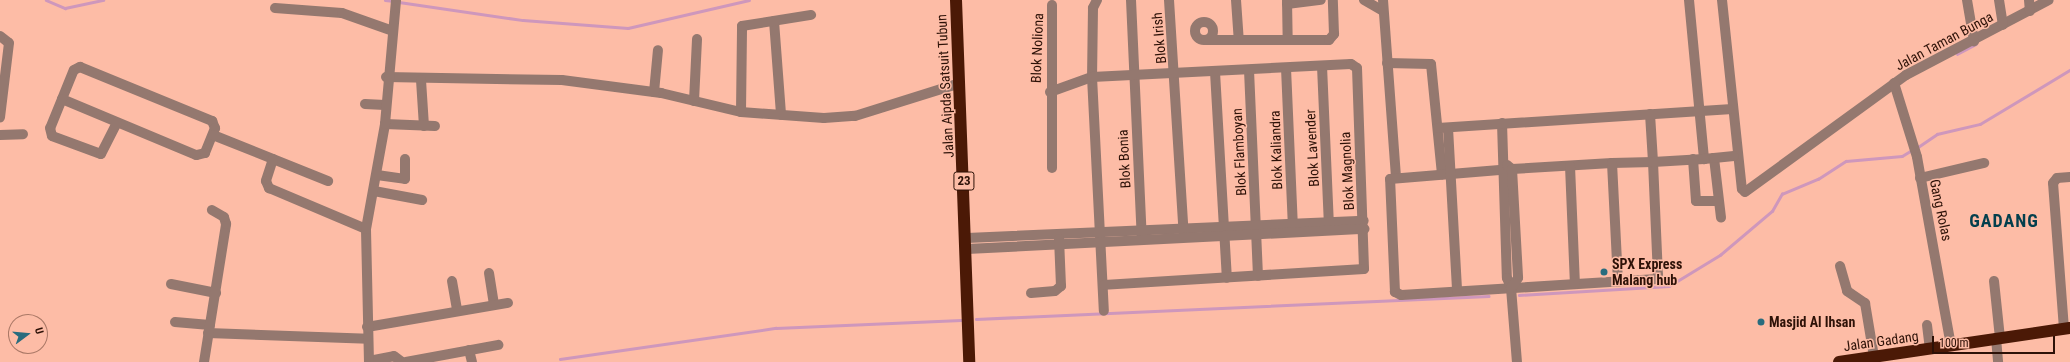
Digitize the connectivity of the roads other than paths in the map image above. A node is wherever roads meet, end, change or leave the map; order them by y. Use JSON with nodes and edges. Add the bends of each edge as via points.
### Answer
{"nodes":[{"id":1,"x":396,"y":0,"type":"edge"},
{"id":2,"x":956,"y":0,"type":"edge"},
{"id":3,"x":1097,"y":0,"type":"edge"},
{"id":4,"x":1131,"y":0,"type":"edge"},
{"id":5,"x":1170,"y":0,"type":"edge"},
{"id":6,"x":1236,"y":0,"type":"edge"},
{"id":7,"x":1321,"y":0,"type":"edge"},
{"id":8,"x":1332,"y":0,"type":"edge"},
{"id":9,"x":1364,"y":0,"type":"edge"},
{"id":10,"x":1382,"y":0,"type":"edge"},
{"id":11,"x":1689,"y":0,"type":"edge"},
{"id":12,"x":1722,"y":0,"type":"edge"},
{"id":13,"x":1967,"y":0,"type":"edge"},
{"id":14,"x":2000,"y":0,"type":"edge"},
{"id":15,"x":2029,"y":0,"type":"edge"},
{"id":16,"x":2049,"y":0,"type":"edge"},
{"id":17,"x":1287,"y":2,"type":"edge"},
{"id":18,"x":1052,"y":5,"type":"dead end"},
{"id":19,"x":275,"y":8,"type":"dead end"},
{"id":20,"x":1383,"y":11,"type":"junction"},
{"id":21,"x":2030,"y":11,"type":"junction"},
{"id":22,"x":811,"y":16,"type":"dead end"},
{"id":23,"x":774,"y":21,"type":"junction"},
{"id":24,"x":2003,"y":25,"type":"junction"},
{"id":25,"x":1212,"y":28,"type":"junction"},
{"id":26,"x":393,"y":30,"type":"junction"},
{"id":27,"x":0,"y":36,"type":"edge"},
{"id":28,"x":697,"y":39,"type":"dead end"},
{"id":29,"x":1239,"y":39,"type":"junction"},
{"id":30,"x":1288,"y":39,"type":"junction"},
{"id":31,"x":1206,"y":40,"type":"junction"},
{"id":32,"x":1225,"y":40,"type":"junction"},
{"id":33,"x":1974,"y":41,"type":"junction"},
{"id":34,"x":658,"y":50,"type":"dead end"},
{"id":35,"x":1387,"y":63,"type":"junction"},
{"id":36,"x":1322,"y":66,"type":"junction"},
{"id":37,"x":1286,"y":68,"type":"junction"},
{"id":38,"x":1249,"y":70,"type":"junction"},
{"id":39,"x":1215,"y":72,"type":"junction"},
{"id":40,"x":1176,"y":73,"type":"junction"},
{"id":41,"x":1133,"y":75,"type":"junction"},
{"id":42,"x":386,"y":77,"type":"junction"},
{"id":43,"x":1092,"y":77,"type":"junction"},
{"id":44,"x":421,"y":80,"type":"junction"},
{"id":45,"x":960,"y":83,"type":"junction"},
{"id":46,"x":1894,"y":83,"type":"junction"},
{"id":47,"x":654,"y":92,"type":"junction"},
{"id":48,"x":1050,"y":92,"type":"junction"},
{"id":49,"x":62,"y":98,"type":"junction"},
{"id":50,"x":694,"y":101,"type":"junction"},
{"id":51,"x":365,"y":104,"type":"dead end"},
{"id":52,"x":385,"y":105,"type":"junction"},
{"id":53,"x":1728,"y":109,"type":"dead end"},
{"id":54,"x":1699,"y":111,"type":"junction"},
{"id":55,"x":741,"y":112,"type":"junction"},
{"id":56,"x":1650,"y":114,"type":"junction"},
{"id":57,"x":781,"y":115,"type":"junction"},
{"id":58,"x":0,"y":117,"type":"edge"},
{"id":59,"x":117,"y":123,"type":"junction"},
{"id":60,"x":1502,"y":123,"type":"junction"},
{"id":61,"x":385,"y":124,"type":"junction"},
{"id":62,"x":424,"y":126,"type":"junction"},
{"id":63,"x":435,"y":126,"type":"dead end"},
{"id":64,"x":1443,"y":128,"type":"junction"},
{"id":65,"x":23,"y":134,"type":"dead end"},
{"id":66,"x":0,"y":135,"type":"edge"},
{"id":67,"x":213,"y":135,"type":"junction"},
{"id":68,"x":1734,"y":156,"type":"dead end"},
{"id":69,"x":1714,"y":158,"type":"junction"},
{"id":70,"x":272,"y":159,"type":"junction"},
{"id":71,"x":405,"y":159,"type":"dead end"},
{"id":72,"x":1693,"y":159,"type":"junction"},
{"id":73,"x":1704,"y":159,"type":"junction"},
{"id":74,"x":1653,"y":162,"type":"junction"},
{"id":75,"x":1612,"y":163,"type":"junction"},
{"id":76,"x":1984,"y":163,"type":"dead end"},
{"id":77,"x":1570,"y":166,"type":"junction"},
{"id":78,"x":1052,"y":168,"type":"dead end"},
{"id":79,"x":1506,"y":168,"type":"junction"},
{"id":80,"x":1442,"y":174,"type":"junction"},
{"id":81,"x":1452,"y":174,"type":"junction"},
{"id":82,"x":377,"y":175,"type":"junction"},
{"id":83,"x":2070,"y":177,"type":"edge"},
{"id":84,"x":1396,"y":178,"type":"junction"},
{"id":85,"x":1920,"y":178,"type":"junction"},
{"id":86,"x":328,"y":181,"type":"dead end"},
{"id":87,"x":374,"y":191,"type":"junction"},
{"id":88,"x":422,"y":200,"type":"dead end"},
{"id":89,"x":1718,"y":201,"type":"junction"},
{"id":90,"x":212,"y":210,"type":"dead end"},
{"id":91,"x":1721,"y":218,"type":"dead end"},
{"id":92,"x":367,"y":224,"type":"junction"},
{"id":93,"x":1364,"y":225,"type":"junction"},
{"id":94,"x":1329,"y":226,"type":"junction"},
{"id":95,"x":1293,"y":228,"type":"junction"},
{"id":96,"x":1257,"y":230,"type":"junction"},
{"id":97,"x":1222,"y":232,"type":"junction"},
{"id":98,"x":1184,"y":234,"type":"junction"},
{"id":99,"x":1142,"y":236,"type":"junction"},
{"id":100,"x":1102,"y":239,"type":"junction"},
{"id":101,"x":1059,"y":240,"type":"junction"},
{"id":102,"x":967,"y":244,"type":"junction"},
{"id":103,"x":1840,"y":266,"type":"dead end"},
{"id":104,"x":489,"y":273,"type":"dead end"},
{"id":105,"x":1258,"y":276,"type":"junction"},
{"id":106,"x":1227,"y":278,"type":"junction"},
{"id":107,"x":452,"y":281,"type":"dead end"},
{"id":108,"x":1994,"y":281,"type":"dead end"},
{"id":109,"x":1618,"y":282,"type":"junction"},
{"id":110,"x":171,"y":284,"type":"dead end"},
{"id":111,"x":1575,"y":284,"type":"junction"},
{"id":112,"x":1104,"y":285,"type":"junction"},
{"id":113,"x":1511,"y":288,"type":"junction"},
{"id":114,"x":1457,"y":291,"type":"junction"},
{"id":115,"x":216,"y":293,"type":"junction"},
{"id":116,"x":1031,"y":293,"type":"dead end"},
{"id":117,"x":508,"y":303,"type":"dead end"},
{"id":118,"x":494,"y":305,"type":"junction"},
{"id":119,"x":457,"y":310,"type":"junction"},
{"id":120,"x":1104,"y":310,"type":"dead end"},
{"id":121,"x":175,"y":322,"type":"dead end"},
{"id":122,"x":1928,"y":325,"type":"dead end"},
{"id":123,"x":367,"y":328,"type":"junction"},
{"id":124,"x":2067,"y":328,"type":"edge"},
{"id":125,"x":209,"y":329,"type":"junction"},
{"id":126,"x":1998,"y":338,"type":"junction"},
{"id":127,"x":368,"y":339,"type":"junction"},
{"id":128,"x":498,"y":345,"type":"dead end"},
{"id":129,"x":1951,"y":346,"type":"junction"},
{"id":130,"x":1930,"y":349,"type":"junction"},
{"id":131,"x":469,"y":350,"type":"junction"},
{"id":132,"x":1869,"y":359,"type":"edge"},
{"id":133,"x":369,"y":361,"type":"edge"},
{"id":134,"x":1516,"y":361,"type":"edge"},
{"id":135,"x":204,"y":362,"type":"edge"},
{"id":136,"x":402,"y":362,"type":"edge"},
{"id":137,"x":406,"y":362,"type":"edge"},
{"id":138,"x":472,"y":362,"type":"edge"},
{"id":139,"x":969,"y":362,"type":"edge"},
{"id":140,"x":1839,"y":362,"type":"edge"},
{"id":141,"x":1998,"y":362,"type":"edge"}],
"edges":[{"from":1,"to":26,"type":"street"},
{"from":2,"to":45,"type":"highway","name":"Jalan Aipda Satsuit Tubun","number":"23"},
{"from":3,"to":43,"type":"street","via":[[1093,8]]},
{"from":4,"to":41,"type":"street","name":"Blok Bonia"},
{"from":5,"to":40,"type":"street","name":"Blok Irish"},
{"from":6,"to":29,"type":"street"},
{"from":7,"to":17,"type":"street"},
{"from":8,"to":30,"type":"street","via":[[1333,38]]},
{"from":9,"to":20,"type":"street"},
{"from":10,"to":20,"type":"street"},
{"from":11,"to":54,"type":"street"},
{"from":12,"to":46,"type":"street","name":"Jalan Taman Bunga","via":[[1742,189],[1746,192]]},
{"from":13,"to":33,"type":"street"},
{"from":14,"to":24,"type":"street"},
{"from":15,"to":21,"type":"street"},
{"from":16,"to":21,"type":"street","name":"Jalan Taman Bunga"},
{"from":17,"to":30,"type":"street"},
{"from":18,"to":48,"type":"street","name":"Blok Noliona"},
{"from":19,"to":26,"type":"street","via":[[342,13]]},
{"from":20,"to":35,"type":"street"},
{"from":21,"to":24,"type":"street","name":"Jalan Taman Bunga"},
{"from":22,"to":23,"type":"street"},
{"from":23,"to":55,"type":"street","via":[[751,23],[740,30]]},
{"from":23,"to":57,"type":"street"},
{"from":24,"to":33,"type":"street","name":"Jalan Taman Bunga"},
{"from":25,"to":31,"type":"street"},
{"from":25,"to":31,"type":"street","via":[[1203,22],[1196,27],[1196,35]]},
{"from":25,"to":32,"type":"street"},
{"from":26,"to":42,"type":"street"},
{"from":27,"to":58,"type":"street","via":[[9,43]]},
{"from":28,"to":50,"type":"street"},
{"from":29,"to":30,"type":"street"},
{"from":29,"to":32,"type":"street"},
{"from":31,"to":32,"type":"street"},
{"from":33,"to":46,"type":"street","name":"Jalan Taman Bunga"},
{"from":34,"to":47,"type":"street"},
{"from":35,"to":64,"type":"street","via":[[1431,64]]},
{"from":35,"to":84,"type":"street"},
{"from":36,"to":37,"type":"street"},
{"from":36,"to":93,"type":"street","name":"Blok Magnolia","via":[[1351,64],[1357,68]]},
{"from":36,"to":94,"type":"street","name":"Blok Lavender"},
{"from":37,"to":38,"type":"street"},
{"from":37,"to":95,"type":"street","name":"Blok Kaliandra"},
{"from":38,"to":39,"type":"street"},
{"from":38,"to":96,"type":"street","name":"Blok Flamboyan"},
{"from":39,"to":40,"type":"street"},
{"from":39,"to":97,"type":"street"},
{"from":40,"to":41,"type":"street"},
{"from":40,"to":98,"type":"street","name":"Blok Irish"},
{"from":41,"to":43,"type":"street"},
{"from":41,"to":99,"type":"street","name":"Blok Bonia"},
{"from":42,"to":44,"type":"street"},
{"from":42,"to":52,"type":"street"},
{"from":43,"to":48,"type":"street"},
{"from":43,"to":100,"type":"street"},
{"from":44,"to":47,"type":"street","via":[[534,78]]},
{"from":44,"to":62,"type":"street"},
{"from":45,"to":57,"type":"street","via":[[855,116]]},
{"from":45,"to":102,"type":"highway","name":"Jalan Aipda Satsuit Tubun","number":"23"},
{"from":46,"to":85,"type":"street","name":"Gang Rolas","via":[[1915,148]]},
{"from":47,"to":50,"type":"street"},
{"from":48,"to":78,"type":"street","name":"Blok Noliona"},
{"from":49,"to":59,"type":"street"},
{"from":49,"to":59,"type":"street","via":[[50,128],[52,136],[101,154]]},
{"from":49,"to":67,"type":"street","via":[[74,70],[80,67],[212,121]]},
{"from":50,"to":55,"type":"street"},
{"from":51,"to":52,"type":"street"},
{"from":52,"to":61,"type":"street"},
{"from":53,"to":54,"type":"street"},
{"from":54,"to":56,"type":"street"},
{"from":54,"to":73,"type":"street"},
{"from":55,"to":57,"type":"street"},
{"from":56,"to":60,"type":"street"},
{"from":56,"to":74,"type":"street"},
{"from":59,"to":67,"type":"street","via":[[200,156],[205,153]]},
{"from":60,"to":64,"type":"street"},
{"from":60,"to":79,"type":"street"},
{"from":61,"to":62,"type":"street"},
{"from":61,"to":82,"type":"street"},
{"from":62,"to":63,"type":"street"},
{"from":64,"to":80,"type":"street"},
{"from":64,"to":81,"type":"street"},
{"from":65,"to":66,"type":"street"},
{"from":67,"to":70,"type":"street"},
{"from":68,"to":69,"type":"street"},
{"from":69,"to":73,"type":"street"},
{"from":69,"to":89,"type":"street"},
{"from":70,"to":86,"type":"street"},
{"from":70,"to":92,"type":"street","via":[[266,181],[269,188]]},
{"from":71,"to":82,"type":"street","via":[[405,179]]},
{"from":72,"to":73,"type":"street"},
{"from":72,"to":74,"type":"street"},
{"from":72,"to":89,"type":"street","via":[[1696,201]]},
{"from":74,"to":75,"type":"street"},
{"from":74,"to":109,"type":"street","via":[[1658,275],[1653,282]]},
{"from":75,"to":77,"type":"street"},
{"from":75,"to":109,"type":"street"},
{"from":76,"to":85,"type":"street"},
{"from":77,"to":79,"type":"street"},
{"from":77,"to":111,"type":"street"},
{"from":79,"to":81,"type":"street"},
{"from":79,"to":113,"type":"street","via":[[1510,233],[1518,278]]},
{"from":80,"to":81,"type":"street"},
{"from":80,"to":84,"type":"street"},
{"from":81,"to":114,"type":"street"},
{"from":82,"to":87,"type":"street"},
{"from":83,"to":124,"type":"street","via":[[2057,178],[2052,183]]},
{"from":84,"to":114,"type":"street","via":[[1390,182],[1395,292],[1401,295]]},
{"from":85,"to":129,"type":"street","name":"Gang Rolas"},
{"from":87,"to":88,"type":"street"},
{"from":87,"to":92,"type":"street"},
{"from":89,"to":91,"type":"street"},
{"from":90,"to":115,"type":"street","via":[[224,218],[226,224]]},
{"from":92,"to":123,"type":"street"},
{"from":93,"to":94,"type":"street"},
{"from":93,"to":105,"type":"street","name":"Blok Magnolia","via":[[1365,266],[1361,270]]},
{"from":94,"to":95,"type":"street"},
{"from":95,"to":96,"type":"street"},
{"from":96,"to":97,"type":"street"},
{"from":96,"to":105,"type":"street","name":"Blok Flamboyan"},
{"from":97,"to":98,"type":"street"},
{"from":97,"to":106,"type":"street"},
{"from":98,"to":99,"type":"street"},
{"from":99,"to":100,"type":"street"},
{"from":100,"to":101,"type":"street"},
{"from":100,"to":112,"type":"street"},
{"from":101,"to":102,"type":"street"},
{"from":101,"to":116,"type":"street","via":[[1061,286],[1055,291]]},
{"from":102,"to":139,"type":"highway","name":"Jalan Aipda Satsuit Tubun","number":"23"},
{"from":103,"to":132,"type":"street","via":[[1847,291],[1865,303]]},
{"from":104,"to":118,"type":"street"},
{"from":105,"to":106,"type":"street"},
{"from":106,"to":112,"type":"street"},
{"from":107,"to":119,"type":"street"},
{"from":108,"to":126,"type":"street"},
{"from":109,"to":111,"type":"street"},
{"from":110,"to":115,"type":"street"},
{"from":111,"to":113,"type":"street"},
{"from":112,"to":120,"type":"street"},
{"from":113,"to":114,"type":"street"},
{"from":113,"to":134,"type":"street"},
{"from":115,"to":125,"type":"street"},
{"from":117,"to":118,"type":"street"},
{"from":118,"to":119,"type":"street"},
{"from":119,"to":123,"type":"street"},
{"from":121,"to":125,"type":"street"},
{"from":122,"to":130,"type":"street"},
{"from":123,"to":127,"type":"street"},
{"from":124,"to":126,"type":"highway","name":"Jalan Gadang"},
{"from":125,"to":127,"type":"street"},
{"from":125,"to":135,"type":"street"},
{"from":126,"to":129,"type":"highway","name":"Jalan Gadang"},
{"from":126,"to":141,"type":"street"},
{"from":127,"to":133,"type":"street"},
{"from":128,"to":131,"type":"street"},
{"from":129,"to":130,"type":"highway","name":"Jalan Gadang"},
{"from":130,"to":132,"type":"highway","name":"Jalan Gadang"},
{"from":131,"to":137,"type":"street"},
{"from":131,"to":138,"type":"street"},
{"from":132,"to":140,"type":"highway","name":"Jalan Gadang"},
{"from":133,"to":136,"type":"street","via":[[394,356]]}]}
